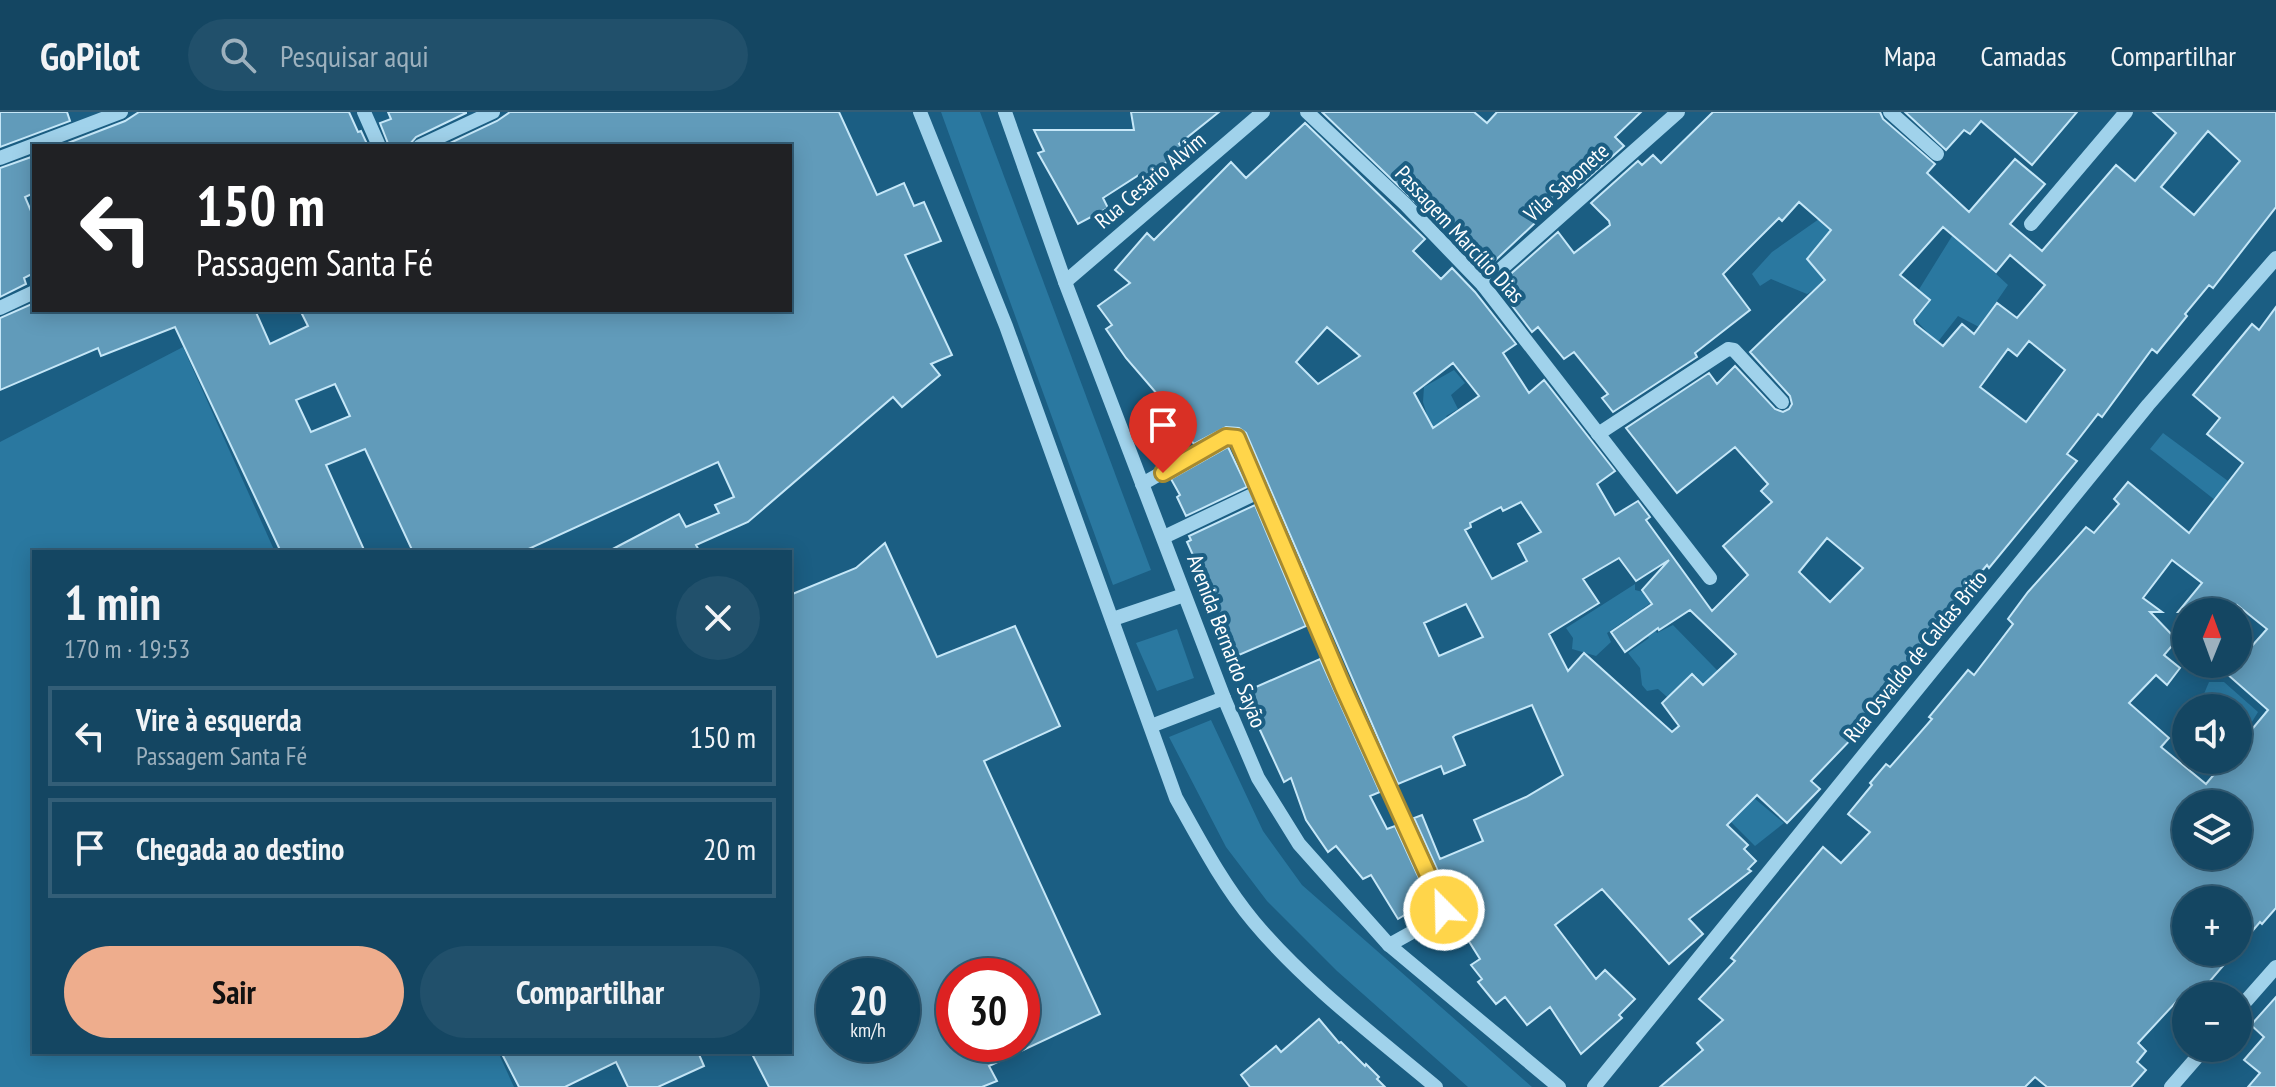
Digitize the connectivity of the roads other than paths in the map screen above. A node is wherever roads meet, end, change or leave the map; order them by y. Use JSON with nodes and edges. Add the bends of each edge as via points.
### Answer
{"nodes":[{"id":1,"x":121,"y":112,"type":"edge"},
{"id":2,"x":364,"y":112,"type":"edge"},
{"id":3,"x":493,"y":112,"type":"edge"},
{"id":4,"x":920,"y":112,"type":"edge"},
{"id":5,"x":1005,"y":112,"type":"edge"},
{"id":6,"x":1263,"y":112,"type":"edge"},
{"id":7,"x":1307,"y":112,"type":"edge"},
{"id":8,"x":1678,"y":112,"type":"edge"},
{"id":9,"x":1890,"y":112,"type":"edge"},
{"id":10,"x":2126,"y":112,"type":"edge"},
{"id":11,"x":37,"y":144,"type":"edge"},
{"id":12,"x":378,"y":144,"type":"edge"},
{"id":13,"x":424,"y":144,"type":"edge"},
{"id":14,"x":32,"y":146,"type":"edge"},
{"id":15,"x":1937,"y":154,"type":"dead end"},
{"id":16,"x":0,"y":158,"type":"edge"},
{"id":17,"x":2031,"y":224,"type":"dead end"},
{"id":18,"x":2276,"y":258,"type":"edge"},
{"id":19,"x":1065,"y":282,"type":"junction"},
{"id":20,"x":1483,"y":285,"type":"junction"},
{"id":21,"x":32,"y":293,"type":"edge"},
{"id":22,"x":0,"y":308,"type":"edge"},
{"id":23,"x":1782,"y":402,"type":"dead end"},
{"id":24,"x":1598,"y":434,"type":"junction"},
{"id":25,"x":1142,"y":484,"type":"junction"},
{"id":26,"x":1250,"y":496,"type":"dead end"},
{"id":27,"x":1164,"y":537,"type":"junction"},
{"id":28,"x":1710,"y":578,"type":"dead end"},
{"id":29,"x":1184,"y":595,"type":"junction"},
{"id":30,"x":1113,"y":619,"type":"junction"},
{"id":31,"x":1224,"y":698,"type":"junction"},
{"id":32,"x":1151,"y":726,"type":"junction"},
{"id":33,"x":1389,"y":945,"type":"junction"},
{"id":34,"x":2276,"y":967,"type":"edge"},
{"id":35,"x":2252,"y":994,"type":"edge"},
{"id":36,"x":2193,"y":1062,"type":"edge"},
{"id":37,"x":1436,"y":1087,"type":"edge"},
{"id":38,"x":1559,"y":1087,"type":"edge"},
{"id":39,"x":1594,"y":1087,"type":"edge"},
{"id":40,"x":2171,"y":1087,"type":"edge"}],
"edges":[{"from":1,"to":11,"type":"street"},
{"from":2,"to":12,"type":"street"},
{"from":3,"to":13,"type":"street"},
{"from":4,"to":30,"type":"street","via":[[1006,326]]},
{"from":5,"to":19,"type":"street","name":"Avenida Bernardo Sayão"},
{"from":6,"to":19,"type":"street","name":"Rua Cesário Alvim"},
{"from":7,"to":20,"type":"street","name":"Passagem Marcílio Dias"},
{"from":8,"to":20,"type":"street","name":"Vila Sabonete"},
{"from":9,"to":15,"type":"street"},
{"from":10,"to":17,"type":"street"},
{"from":14,"to":16,"type":"street"},
{"from":18,"to":39,"type":"street","name":"Rua Osvaldo de Caldas Brito","via":[[2138,417]]},
{"from":19,"to":25,"type":"street","name":"Avenida Bernardo Sayão"},
{"from":20,"to":24,"type":"street","name":"Passagem Marcílio Dias"},
{"from":21,"to":22,"type":"street"},
{"from":23,"to":24,"type":"street","via":[[1728,349]]},
{"from":24,"to":28,"type":"street","name":"Passagem Marcílio Dias"},
{"from":25,"to":27,"type":"street","name":"Avenida Bernardo Sayão"},
{"from":25,"to":33,"type":"street","via":[[1226,437],[1237,438],[1443,906],[1443,915]]},
{"from":26,"to":27,"type":"street"},
{"from":27,"to":29,"type":"street","name":"Avenida Bernardo Sayão"},
{"from":29,"to":30,"type":"street"},
{"from":29,"to":31,"type":"street","name":"Avenida Bernardo Sayão"},
{"from":30,"to":32,"type":"street"},
{"from":31,"to":32,"type":"street"},
{"from":31,"to":33,"type":"street","name":"Avenida Bernardo Sayão","via":[[1258,778],[1299,844]]},
{"from":32,"to":37,"type":"street","via":[[1176,798],[1254,923],[1329,998]]},
{"from":33,"to":38,"type":"street","name":"Avenida Bernardo Sayão"},
{"from":34,"to":35,"type":"street"},
{"from":36,"to":40,"type":"street"}]}
